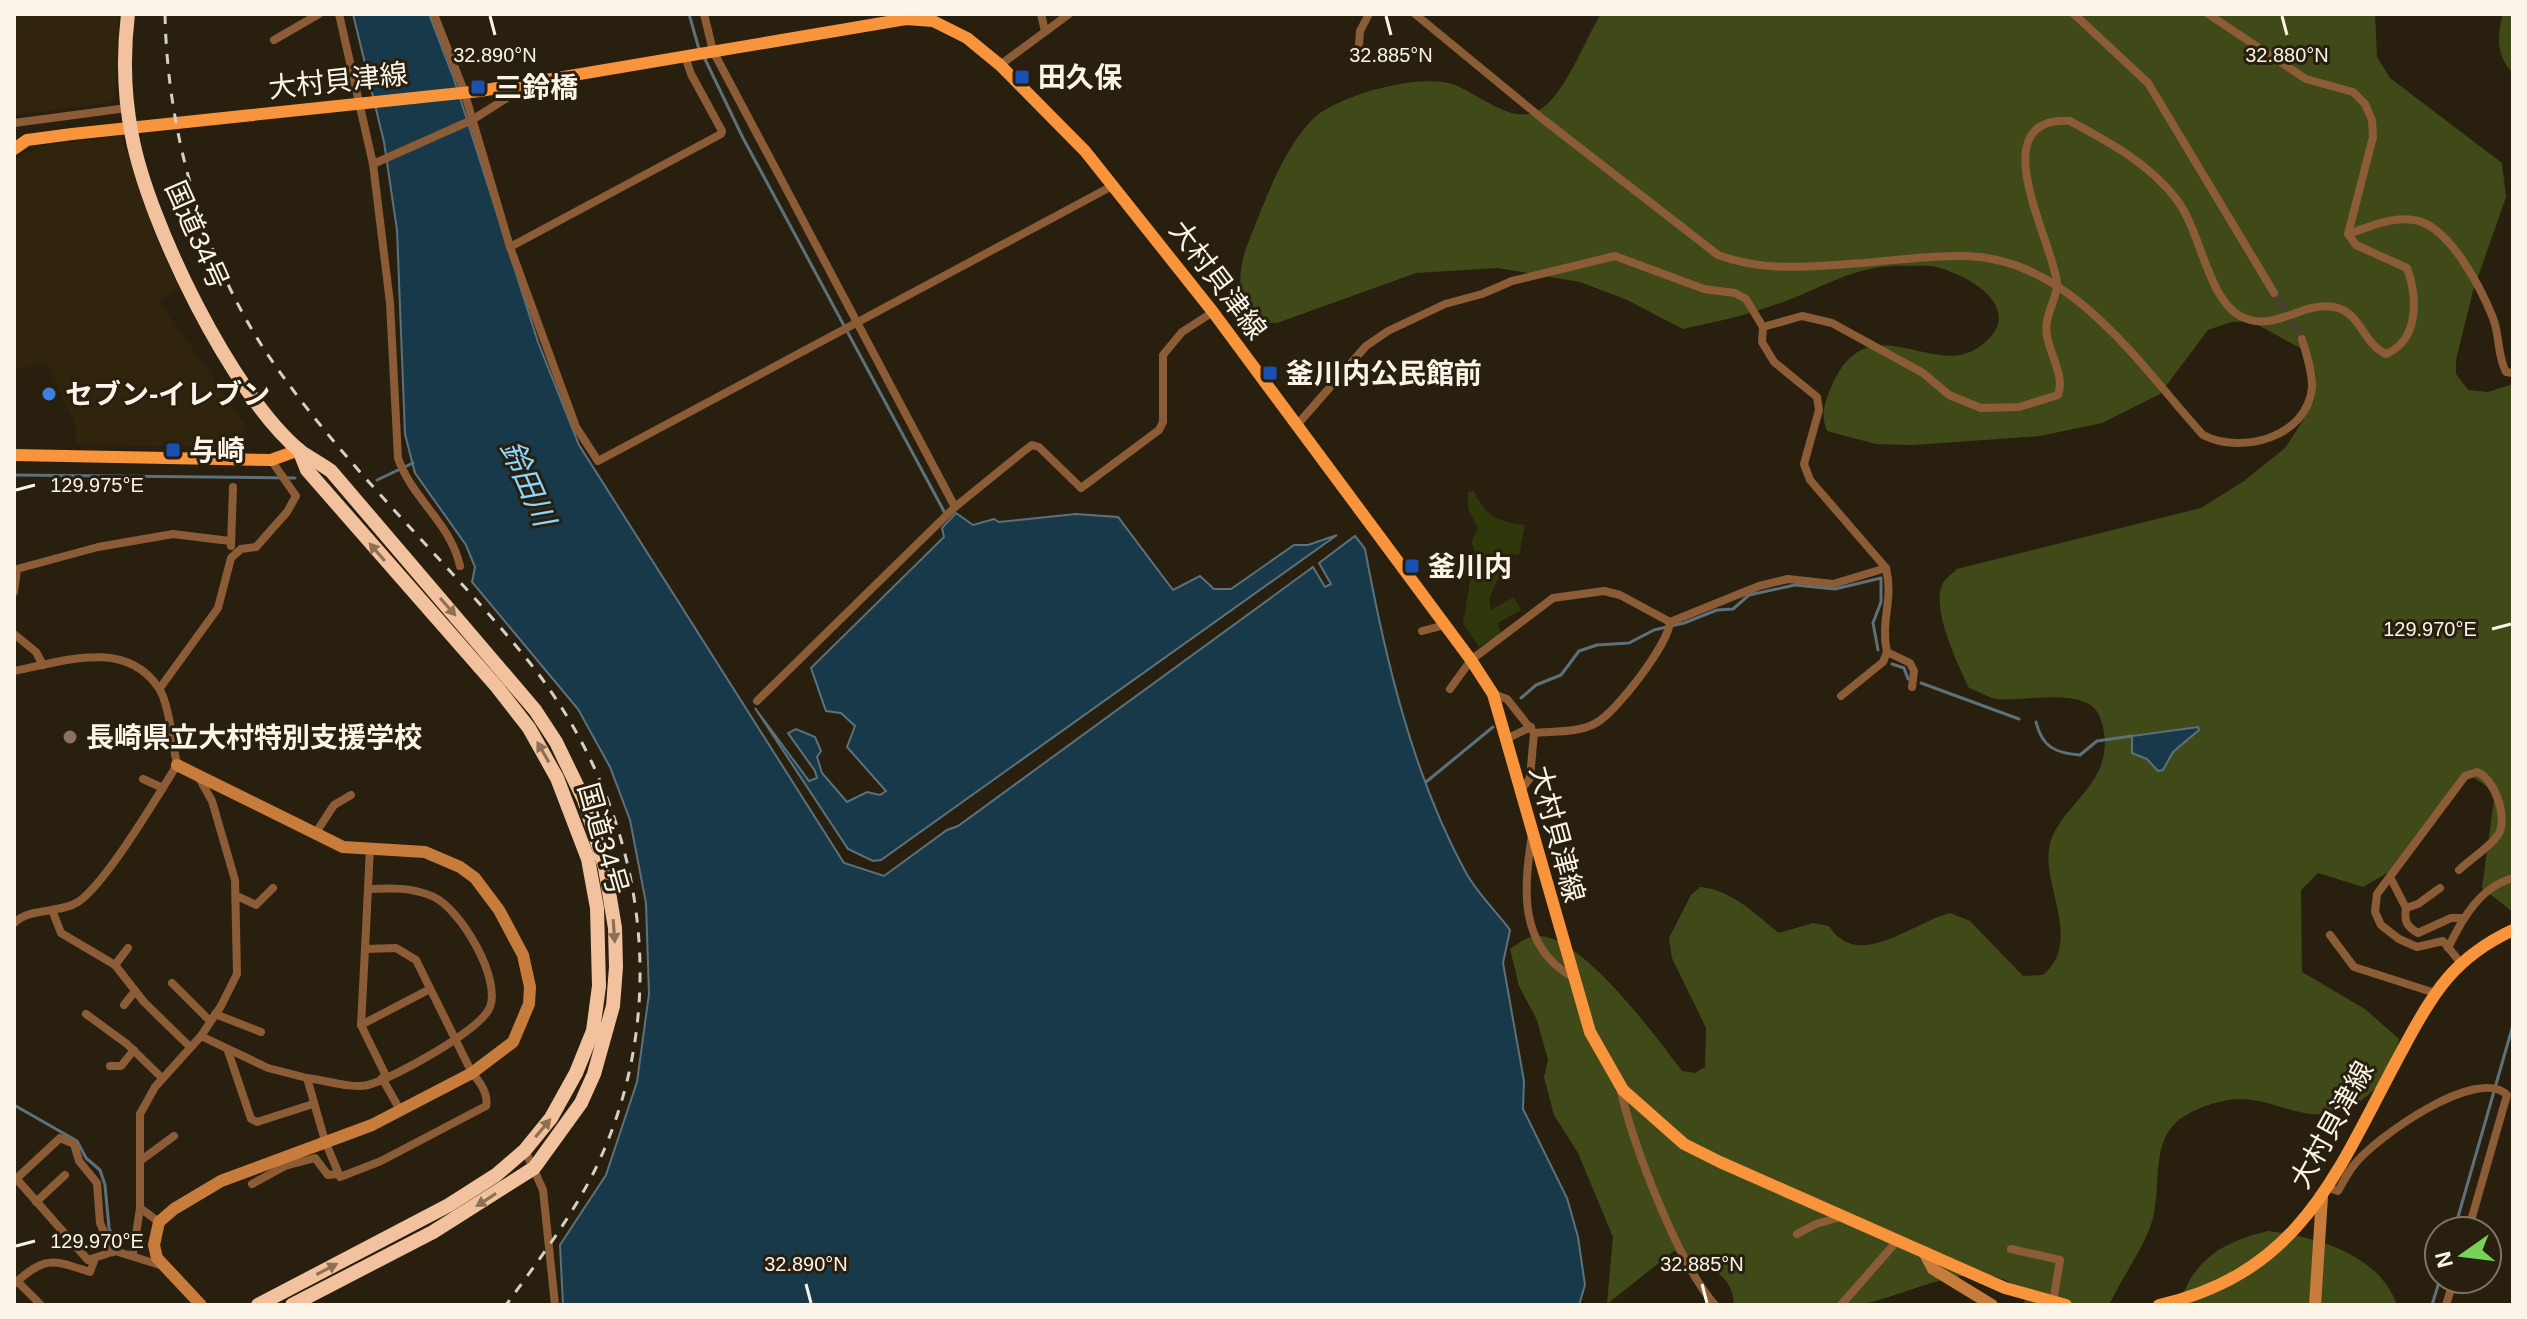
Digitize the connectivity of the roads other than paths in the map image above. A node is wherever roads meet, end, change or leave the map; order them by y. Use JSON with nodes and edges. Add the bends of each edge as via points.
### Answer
{"nodes":[{"id":1,"x":128,"y":14,"type":"edge"},
{"id":2,"x":319,"y":14,"type":"edge"},
{"id":3,"x":339,"y":14,"type":"edge"},
{"id":4,"x":434,"y":14,"type":"edge"},
{"id":5,"x":704,"y":14,"type":"edge"},
{"id":6,"x":1041,"y":14,"type":"edge"},
{"id":7,"x":1069,"y":14,"type":"edge"},
{"id":8,"x":1369,"y":14,"type":"edge"},
{"id":9,"x":1415,"y":14,"type":"edge"},
{"id":10,"x":2074,"y":14,"type":"edge"},
{"id":11,"x":2208,"y":14,"type":"edge"},
{"id":12,"x":1045,"y":31,"type":"junction"},
{"id":13,"x":274,"y":40,"type":"dead end"},
{"id":14,"x":1359,"y":45,"type":"dead end"},
{"id":15,"x":712,"y":51,"type":"junction"},
{"id":16,"x":690,"y":56,"type":"junction"},
{"id":17,"x":1000,"y":65,"type":"junction"},
{"id":18,"x":531,"y":84,"type":"junction"},
{"id":19,"x":464,"y":91,"type":"junction"},
{"id":20,"x":127,"y":108,"type":"junction"},
{"id":21,"x":469,"y":121,"type":"junction"},
{"id":22,"x":14,"y":123,"type":"edge"},
{"id":23,"x":14,"y":149,"type":"edge"},
{"id":24,"x":378,"y":161,"type":"junction"},
{"id":25,"x":1115,"y":185,"type":"junction"},
{"id":26,"x":2348,"y":234,"type":"junction"},
{"id":27,"x":510,"y":247,"type":"junction"},
{"id":28,"x":2058,"y":287,"type":"junction"},
{"id":29,"x":2274,"y":293,"type":"tunnel mouth"},
{"id":30,"x":1213,"y":312,"type":"junction"},
{"id":31,"x":855,"y":325,"type":"junction"},
{"id":32,"x":1763,"y":327,"type":"junction"},
{"id":33,"x":2302,"y":339,"type":"tunnel mouth"},
{"id":34,"x":2513,"y":373,"type":"edge"},
{"id":35,"x":1297,"y":425,"type":"junction"},
{"id":36,"x":299,"y":450,"type":"junction"},
{"id":37,"x":14,"y":455,"type":"edge"},
{"id":38,"x":275,"y":465,"type":"junction"},
{"id":39,"x":233,"y":487,"type":"dead end"},
{"id":40,"x":955,"y":508,"type":"junction"},
{"id":41,"x":230,"y":541,"type":"junction"},
{"id":42,"x":236,"y":553,"type":"junction"},
{"id":43,"x":460,"y":566,"type":"dead end"},
{"id":44,"x":1886,"y":568,"type":"junction"},
{"id":45,"x":14,"y":592,"type":"edge"},
{"id":46,"x":1445,"y":625,"type":"junction"},
{"id":47,"x":1670,"y":627,"type":"junction"},
{"id":48,"x":1422,"y":631,"type":"dead end"},
{"id":49,"x":14,"y":634,"type":"edge"},
{"id":50,"x":1887,"y":652,"type":"junction"},
{"id":51,"x":1471,"y":660,"type":"junction"},
{"id":52,"x":43,"y":665,"type":"junction"},
{"id":53,"x":14,"y":671,"type":"edge"},
{"id":54,"x":1912,"y":687,"type":"dead end"},
{"id":55,"x":160,"y":688,"type":"junction"},
{"id":56,"x":1450,"y":689,"type":"dead end"},
{"id":57,"x":1493,"y":694,"type":"junction"},
{"id":58,"x":1841,"y":696,"type":"dead end"},
{"id":59,"x":757,"y":701,"type":"dead end"},
{"id":60,"x":1532,"y":730,"type":"junction"},
{"id":61,"x":1506,"y":739,"type":"junction"},
{"id":62,"x":177,"y":765,"type":"junction"},
{"id":63,"x":197,"y":775,"type":"junction"},
{"id":64,"x":143,"y":779,"type":"dead end"},
{"id":65,"x":163,"y":788,"type":"junction"},
{"id":66,"x":1521,"y":790,"type":"junction"},
{"id":67,"x":351,"y":795,"type":"dead end"},
{"id":68,"x":315,"y":834,"type":"junction"},
{"id":69,"x":1532,"y":834,"type":"junction"},
{"id":70,"x":370,"y":848,"type":"junction"},
{"id":71,"x":2459,"y":870,"type":"dead end"},
{"id":72,"x":2390,"y":877,"type":"junction"},
{"id":73,"x":2513,"y":878,"type":"edge"},
{"id":74,"x":273,"y":888,"type":"dead end"},
{"id":75,"x":2440,"y":888,"type":"dead end"},
{"id":76,"x":368,"y":889,"type":"junction"},
{"id":77,"x":237,"y":896,"type":"junction"},
{"id":78,"x":2406,"y":908,"type":"junction"},
{"id":79,"x":52,"y":910,"type":"junction"},
{"id":80,"x":2464,"y":918,"type":"junction"},
{"id":81,"x":14,"y":923,"type":"edge"},
{"id":82,"x":2513,"y":930,"type":"edge"},
{"id":83,"x":2330,"y":935,"type":"dead end"},
{"id":84,"x":128,"y":948,"type":"dead end"},
{"id":85,"x":2448,"y":948,"type":"junction"},
{"id":86,"x":365,"y":949,"type":"junction"},
{"id":87,"x":2460,"y":962,"type":"junction"},
{"id":88,"x":115,"y":965,"type":"junction"},
{"id":89,"x":1571,"y":976,"type":"junction"},
{"id":90,"x":172,"y":983,"type":"dead end"},
{"id":91,"x":430,"y":989,"type":"junction"},
{"id":92,"x":135,"y":991,"type":"junction"},
{"id":93,"x":2435,"y":993,"type":"junction"},
{"id":94,"x":124,"y":1005,"type":"dead end"},
{"id":95,"x":86,"y":1014,"type":"dead end"},
{"id":96,"x":212,"y":1018,"type":"junction"},
{"id":97,"x":361,"y":1025,"type":"junction"},
{"id":98,"x":261,"y":1032,"type":"dead end"},
{"id":99,"x":201,"y":1036,"type":"junction"},
{"id":100,"x":456,"y":1041,"type":"junction"},
{"id":101,"x":190,"y":1047,"type":"junction"},
{"id":102,"x":134,"y":1050,"type":"junction"},
{"id":103,"x":228,"y":1051,"type":"junction"},
{"id":104,"x":110,"y":1066,"type":"dead end"},
{"id":105,"x":472,"y":1073,"type":"junction"},
{"id":106,"x":384,"y":1077,"type":"junction"},
{"id":107,"x":162,"y":1078,"type":"junction"},
{"id":108,"x":307,"y":1078,"type":"junction"},
{"id":109,"x":1619,"y":1083,"type":"junction"},
{"id":110,"x":313,"y":1104,"type":"junction"},
{"id":111,"x":400,"y":1110,"type":"junction"},
{"id":112,"x":174,"y":1136,"type":"dead end"},
{"id":113,"x":325,"y":1141,"type":"junction"},
{"id":114,"x":525,"y":1150,"type":"junction"},
{"id":115,"x":140,"y":1161,"type":"junction"},
{"id":116,"x":534,"y":1168,"type":"junction"},
{"id":117,"x":338,"y":1174,"type":"junction"},
{"id":118,"x":65,"y":1175,"type":"dead end"},
{"id":119,"x":15,"y":1178,"type":"edge"},
{"id":120,"x":252,"y":1184,"type":"dead end"},
{"id":121,"x":2325,"y":1192,"type":"junction"},
{"id":122,"x":36,"y":1202,"type":"junction"},
{"id":123,"x":140,"y":1208,"type":"junction"},
{"id":124,"x":2473,"y":1215,"type":"edge"},
{"id":125,"x":1846,"y":1216,"type":"junction"},
{"id":126,"x":159,"y":1222,"type":"junction"},
{"id":127,"x":1797,"y":1234,"type":"dead end"},
{"id":128,"x":1897,"y":1241,"type":"junction"},
{"id":129,"x":2011,"y":1249,"type":"dead end"},
{"id":130,"x":113,"y":1252,"type":"junction"},
{"id":131,"x":1924,"y":1252,"type":"junction"},
{"id":132,"x":133,"y":1254,"type":"junction"},
{"id":133,"x":94,"y":1261,"type":"junction"},
{"id":134,"x":161,"y":1265,"type":"junction"},
{"id":135,"x":16,"y":1283,"type":"edge"},
{"id":136,"x":2060,"y":1304,"type":"edge"},
{"id":137,"x":41,"y":1305,"type":"edge"},
{"id":138,"x":201,"y":1305,"type":"edge"},
{"id":139,"x":258,"y":1305,"type":"edge"},
{"id":140,"x":292,"y":1305,"type":"edge"},
{"id":141,"x":555,"y":1305,"type":"edge"},
{"id":142,"x":1715,"y":1305,"type":"edge"},
{"id":143,"x":1841,"y":1305,"type":"edge"},
{"id":144,"x":1992,"y":1305,"type":"edge"},
{"id":145,"x":2159,"y":1305,"type":"edge"},
{"id":146,"x":2315,"y":1305,"type":"edge"}],
"edges":[{"from":1,"to":20,"type":"highway","name":"国道34号"},
{"from":2,"to":13,"type":"street"},
{"from":3,"to":24,"type":"street"},
{"from":4,"to":19,"type":"street"},
{"from":5,"to":15,"type":"street"},
{"from":6,"to":12,"type":"street"},
{"from":7,"to":12,"type":"street"},
{"from":8,"to":14,"type":"street"},
{"from":9,"to":28,"type":"street","via":[[1718,255],[1745,265],[1784,268],[1967,256],[2011,264]]},
{"from":10,"to":29,"type":"street","via":[[2148,83]]},
{"from":11,"to":26,"type":"street","via":[[2306,79],[2340,87],[2365,104],[2373,137]]},
{"from":12,"to":17,"type":"street"},
{"from":15,"to":16,"type":"main road","name":"大村貝津線"},
{"from":15,"to":17,"type":"main road","name":"大村貝津線","via":[[906,19],[933,21],[967,38]]},
{"from":15,"to":31,"type":"street"},
{"from":16,"to":18,"type":"main road","name":"大村貝津線"},
{"from":16,"to":27,"type":"street","via":[[691,74],[721,134]]},
{"from":17,"to":25,"type":"main road","name":"大村貝津線"},
{"from":18,"to":19,"type":"main road","name":"大村貝津線"},
{"from":18,"to":21,"type":"street"},
{"from":19,"to":21,"type":"street"},
{"from":19,"to":23,"type":"main road","name":"大村貝津線","via":[[72,134],[27,140]]},
{"from":20,"to":22,"type":"street"},
{"from":20,"to":36,"type":"highway","name":"国道34号","via":[[149,195],[196,300],[255,399]]},
{"from":21,"to":24,"type":"street"},
{"from":21,"to":27,"type":"street"},
{"from":24,"to":43,"type":"street","via":[[400,463],[454,542]]},
{"from":25,"to":30,"type":"main road","name":"大村貝津線"},
{"from":25,"to":31,"type":"street"},
{"from":26,"to":28,"type":"street","via":[[2356,245],[2407,268],[2412,281],[2411,328],[2406,341],[2386,354],[2375,349],[2351,314],[2338,307],[2264,323],[2239,316],[2210,277],[2192,223],[2154,173],[2070,121],[2055,120],[2041,126],[2026,147],[2025,170]]},
{"from":26,"to":34,"type":"street","via":[[2412,219],[2440,232],[2471,273],[2494,319],[2500,361],[2506,372]]},
{"from":27,"to":31,"type":"street","via":[[576,427],[598,461]]},
{"from":28,"to":32,"type":"street","via":[[2046,326],[2061,385],[2058,395],[2019,407],[1981,408],[1949,395],[1923,373],[1832,323],[1802,316]]},
{"from":28,"to":33,"type":"street","via":[[2103,323],[2203,435],[2217,442],[2256,442],[2278,434],[2303,415],[2312,388]]},
{"from":30,"to":35,"type":"main road","name":"大村貝津線"},
{"from":30,"to":40,"type":"street","via":[[1182,332],[1163,355],[1159,430],[1090,485],[1081,488],[1032,445]]},
{"from":31,"to":40,"type":"street"},
{"from":32,"to":35,"type":"street","via":[[1746,299],[1735,293],[1704,289],[1615,256],[1604,257],[1445,304],[1388,331],[1366,346]]},
{"from":32,"to":44,"type":"street","via":[[1762,342],[1774,362],[1817,397],[1819,410],[1804,464],[1810,480]]},
{"from":35,"to":46,"type":"main road","name":"大村貝津線"},
{"from":36,"to":38,"type":"main road"},
{"from":114,"to":36,"type":"highway","name":"国道34号","one_way":true,"via":[[551,1118],[593,1031],[601,954],[588,859],[562,787],[529,728],[307,470]]},
{"from":36,"to":116,"type":"highway","name":"国道34号","one_way":true,"via":[[331,471],[535,710],[571,770],[594,828],[615,928],[613,1006],[581,1103]]},
{"from":37,"to":38,"type":"main road"},
{"from":38,"to":42,"type":"street","via":[[296,496],[256,547]]},
{"from":39,"to":41,"type":"street"},
{"from":40,"to":59,"type":"street"},
{"from":41,"to":42,"type":"street"},
{"from":41,"to":45,"type":"street","via":[[173,534],[98,547],[17,569]]},
{"from":42,"to":55,"type":"street","via":[[218,608]]},
{"from":44,"to":47,"type":"street","via":[[1833,584],[1788,579],[1759,586]]},
{"from":44,"to":50,"type":"street","via":[[1890,593],[1882,629]]},
{"from":46,"to":48,"type":"street"},
{"from":46,"to":51,"type":"main road","name":"大村貝津線"},
{"from":47,"to":51,"type":"street","via":[[1620,595],[1573,593],[1541,604],[1510,634]]},
{"from":47,"to":60,"type":"street","via":[[1646,667],[1597,723]]},
{"from":49,"to":52,"type":"street"},
{"from":50,"to":54,"type":"street","via":[[1910,663]]},
{"from":50,"to":58,"type":"street","via":[[1883,662]]},
{"from":51,"to":56,"type":"street"},
{"from":51,"to":57,"type":"main road","name":"大村貝津線"},
{"from":52,"to":53,"type":"street"},
{"from":52,"to":55,"type":"street","via":[[109,656],[126,659]]},
{"from":55,"to":62,"type":"street"},
{"from":57,"to":60,"type":"street","via":[[1507,699]]},
{"from":57,"to":61,"type":"main road","name":"大村貝津線"},
{"from":60,"to":61,"type":"street"},
{"from":60,"to":66,"type":"street","via":[[1530,778]]},
{"from":61,"to":66,"type":"main road","name":"大村貝津線"},
{"from":62,"to":63,"type":"street"},
{"from":62,"to":65,"type":"street"},
{"from":63,"to":68,"type":"street"},
{"from":63,"to":77,"type":"street","via":[[217,817]]},
{"from":64,"to":65,"type":"street"},
{"from":65,"to":79,"type":"street","via":[[81,900]]},
{"from":66,"to":69,"type":"main road","name":"大村貝津線"},
{"from":67,"to":68,"type":"street","via":[[334,805]]},
{"from":68,"to":70,"type":"street","via":[[343,847]]},
{"from":69,"to":89,"type":"main road","name":"大村貝津線"},
{"from":69,"to":89,"type":"street","via":[[1525,900],[1530,924],[1541,950]]},
{"from":70,"to":76,"type":"street"},
{"from":70,"to":105,"type":"street","via":[[425,852],[460,867],[489,896],[523,955],[530,987],[524,1019],[513,1042]]},
{"from":71,"to":72,"type":"street","via":[[2499,834],[2490,783],[2477,772],[2465,776]]},
{"from":72,"to":78,"type":"street"},
{"from":72,"to":85,"type":"street","via":[[2377,894],[2375,912],[2381,925],[2417,947],[2443,941]]},
{"from":73,"to":80,"type":"street","via":[[2492,887]]},
{"from":74,"to":77,"type":"street","via":[[256,905]]},
{"from":75,"to":78,"type":"street"},
{"from":76,"to":86,"type":"street"},
{"from":76,"to":100,"type":"street","via":[[398,888],[437,898],[461,922],[491,976],[493,991],[486,1016]]},
{"from":77,"to":96,"type":"street","via":[[237,974]]},
{"from":78,"to":80,"type":"street","via":[[2404,919],[2418,933],[2451,918]]},
{"from":79,"to":81,"type":"street"},
{"from":79,"to":88,"type":"street","via":[[61,933]]},
{"from":80,"to":85,"type":"street"},
{"from":82,"to":87,"type":"main road","name":"大村貝津線"},
{"from":83,"to":93,"type":"street","via":[[2354,967]]},
{"from":84,"to":88,"type":"street"},
{"from":85,"to":87,"type":"street"},
{"from":86,"to":91,"type":"street","via":[[407,952]]},
{"from":86,"to":97,"type":"street"},
{"from":87,"to":93,"type":"main road","name":"大村貝津線"},
{"from":88,"to":92,"type":"street"},
{"from":89,"to":109,"type":"main road","name":"大村貝津線","via":[[1590,1032]]},
{"from":90,"to":96,"type":"street"},
{"from":91,"to":97,"type":"street"},
{"from":91,"to":100,"type":"street"},
{"from":92,"to":94,"type":"street"},
{"from":92,"to":101,"type":"street"},
{"from":93,"to":121,"type":"main road","name":"大村貝津線"},
{"from":95,"to":102,"type":"street"},
{"from":96,"to":98,"type":"street"},
{"from":96,"to":99,"type":"street"},
{"from":97,"to":106,"type":"street"},
{"from":99,"to":101,"type":"street"},
{"from":99,"to":103,"type":"street"},
{"from":100,"to":105,"type":"street"},
{"from":100,"to":106,"type":"street"},
{"from":101,"to":107,"type":"street"},
{"from":102,"to":104,"type":"street","via":[[121,1066]]},
{"from":102,"to":107,"type":"street"},
{"from":103,"to":108,"type":"street"},
{"from":103,"to":110,"type":"street","via":[[251,1119],[257,1122]]},
{"from":105,"to":111,"type":"street"},
{"from":105,"to":117,"type":"street","via":[[480,1081],[486,1106],[381,1161]]},
{"from":106,"to":108,"type":"street","via":[[367,1085]]},
{"from":106,"to":111,"type":"street"},
{"from":107,"to":115,"type":"street","via":[[140,1114]]},
{"from":108,"to":110,"type":"street"},
{"from":109,"to":125,"type":"main road","name":"大村貝津線","via":[[1684,1144]]},
{"from":109,"to":142,"type":"street","via":[[1627,1121],[1695,1283]]},
{"from":110,"to":113,"type":"street"},
{"from":111,"to":113,"type":"street"},
{"from":112,"to":115,"type":"street"},
{"from":113,"to":117,"type":"street"},
{"from":113,"to":126,"type":"street","via":[[221,1181]]},
{"from":114,"to":116,"type":"street"},
{"from":139,"to":114,"type":"highway","name":"国道34号","one_way":true,"via":[[449,1205]]},
{"from":115,"to":123,"type":"street"},
{"from":116,"to":140,"type":"highway","name":"国道34号","one_way":true,"via":[[433,1232]]},
{"from":116,"to":141,"type":"street","via":[[543,1190]]},
{"from":117,"to":120,"type":"street","via":[[328,1175],[315,1158],[285,1166]]},
{"from":118,"to":122,"type":"street"},
{"from":119,"to":122,"type":"street"},
{"from":119,"to":130,"type":"street","via":[[60,1138],[74,1144],[79,1161],[97,1183],[100,1223]]},
{"from":121,"to":124,"type":"street","via":[[2338,1191],[2354,1165],[2421,1112],[2486,1087],[2500,1088],[2507,1095]]},
{"from":121,"to":145,"type":"main road","name":"大村貝津線","via":[[2293,1233],[2247,1271],[2193,1297]]},
{"from":121,"to":146,"type":"street"},
{"from":122,"to":133,"type":"street"},
{"from":123,"to":126,"type":"street"},
{"from":123,"to":132,"type":"street"},
{"from":125,"to":127,"type":"street"},
{"from":125,"to":128,"type":"main road","name":"大村貝津線"},
{"from":126,"to":134,"type":"street","via":[[154,1245]]},
{"from":128,"to":131,"type":"main road","name":"大村貝津線"},
{"from":128,"to":143,"type":"street"},
{"from":129,"to":136,"type":"street","via":[[2060,1260]]},
{"from":130,"to":132,"type":"street"},
{"from":130,"to":133,"type":"street"},
{"from":131,"to":136,"type":"main road","name":"大村貝津線","via":[[2005,1288]]},
{"from":131,"to":144,"type":"street","via":[[1933,1269]]},
{"from":132,"to":134,"type":"street"},
{"from":133,"to":135,"type":"street","via":[[90,1272],[61,1261],[43,1263]]},
{"from":134,"to":138,"type":"street"},
{"from":135,"to":137,"type":"street"}]}
